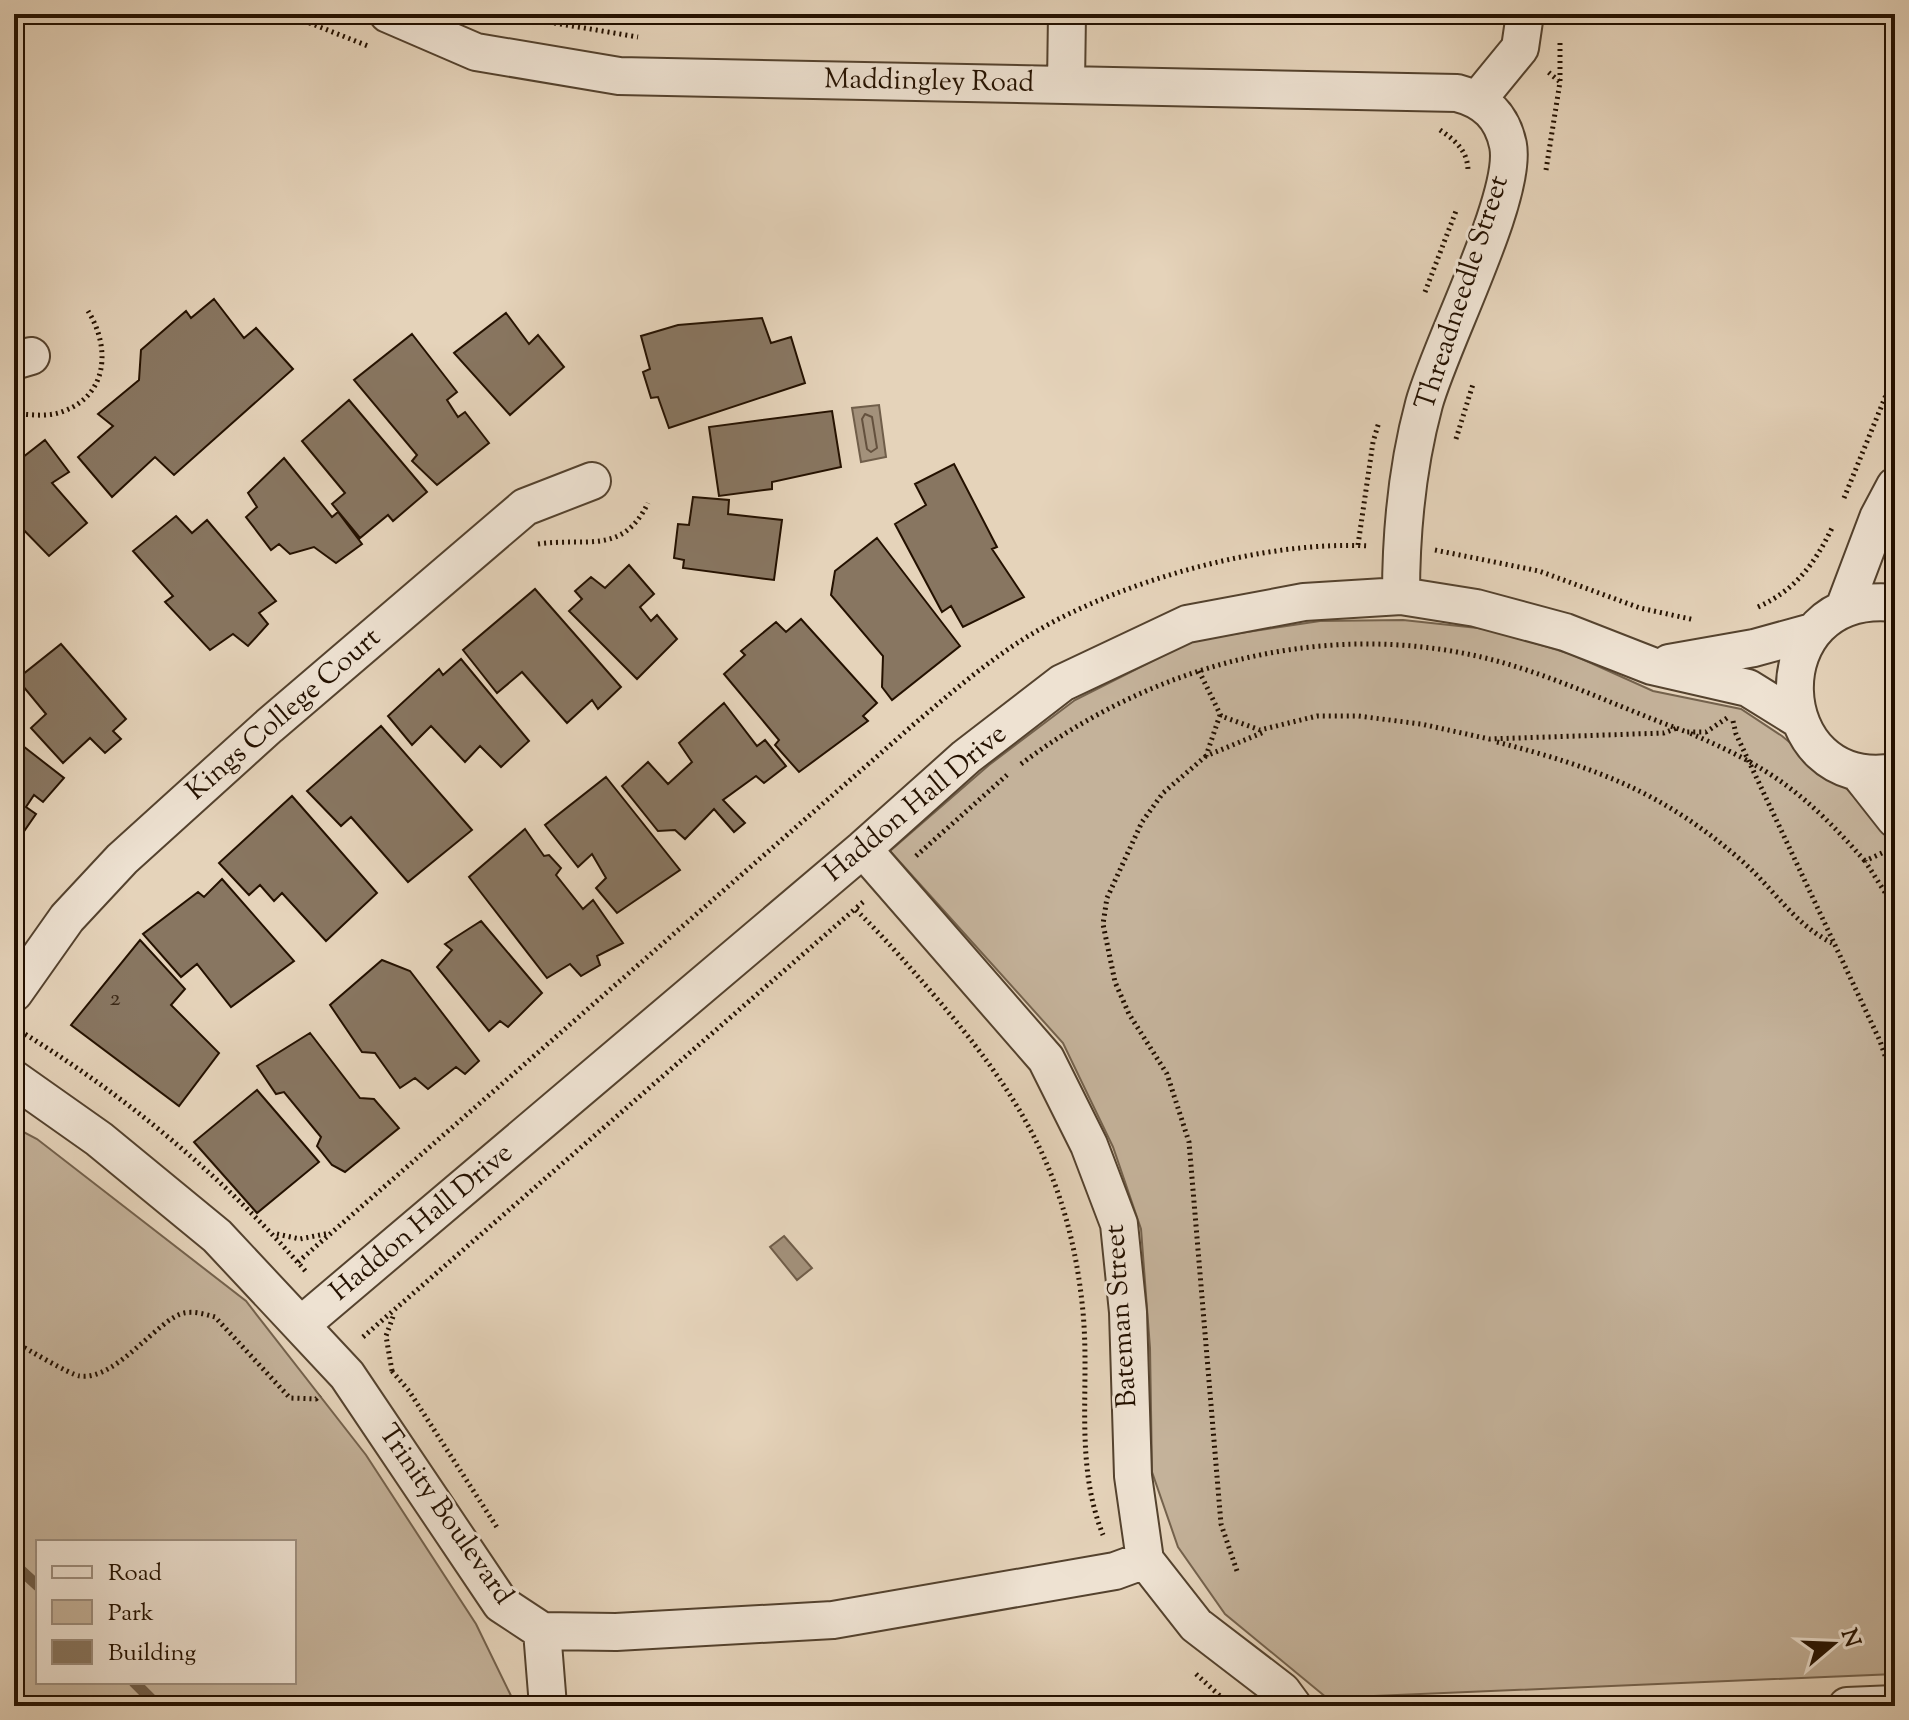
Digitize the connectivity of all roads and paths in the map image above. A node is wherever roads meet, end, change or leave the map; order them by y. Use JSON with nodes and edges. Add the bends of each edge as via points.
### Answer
{"nodes":[{"id":1,"x":287,"y":14,"type":"edge"},
{"id":2,"x":388,"y":14,"type":"edge"},
{"id":3,"x":1067,"y":14,"type":"edge"},
{"id":4,"x":1525,"y":14,"type":"edge"},
{"id":5,"x":1561,"y":28,"type":"dead end"},
{"id":6,"x":372,"y":48,"type":"dead end"},
{"id":7,"x":1560,"y":82,"type":"dead end"},
{"id":8,"x":1066,"y":84,"type":"junction"},
{"id":9,"x":1479,"y":98,"type":"junction"},
{"id":10,"x":1426,"y":125,"type":"dead end"},
{"id":11,"x":1465,"y":184,"type":"dead end"},
{"id":12,"x":1457,"y":209,"type":"dead end"},
{"id":13,"x":1423,"y":297,"type":"dead end"},
{"id":14,"x":88,"y":311,"type":"dead end"},
{"id":15,"x":14,"y":414,"type":"edge"},
{"id":16,"x":1382,"y":414,"type":"dead end"},
{"id":17,"x":592,"y":481,"type":"dead end"},
{"id":18,"x":1895,"y":486,"type":"edge"},
{"id":19,"x":648,"y":503,"type":"dead end"},
{"id":20,"x":1832,"y":528,"type":"dead end"},
{"id":21,"x":534,"y":545,"type":"dead end"},
{"id":22,"x":1358,"y":545,"type":"dead end"},
{"id":23,"x":1401,"y":596,"type":"junction"},
{"id":24,"x":1895,"y":603,"type":"edge"},
{"id":25,"x":1844,"y":608,"type":"junction"},
{"id":26,"x":1812,"y":632,"type":"junction"},
{"id":27,"x":1739,"y":651,"type":"junction"},
{"id":28,"x":1652,"y":666,"type":"junction"},
{"id":29,"x":1199,"y":671,"type":"junction"},
{"id":30,"x":1220,"y":714,"type":"junction"},
{"id":31,"x":1798,"y":719,"type":"junction"},
{"id":32,"x":1274,"y":728,"type":"junction"},
{"id":33,"x":1677,"y":728,"type":"junction"},
{"id":34,"x":1687,"y":732,"type":"junction"},
{"id":35,"x":1489,"y":739,"type":"junction"},
{"id":36,"x":1206,"y":756,"type":"junction"},
{"id":37,"x":1747,"y":757,"type":"junction"},
{"id":38,"x":1858,"y":772,"type":"junction"},
{"id":39,"x":1895,"y":772,"type":"edge"},
{"id":40,"x":1890,"y":835,"type":"edge"},
{"id":41,"x":863,"y":849,"type":"junction"},
{"id":42,"x":1865,"y":861,"type":"junction"},
{"id":43,"x":889,"y":878,"type":"junction"},
{"id":44,"x":1895,"y":908,"type":"edge"},
{"id":45,"x":855,"y":909,"type":"junction"},
{"id":46,"x":1833,"y":944,"type":"junction"},
{"id":47,"x":14,"y":993,"type":"edge"},
{"id":48,"x":34,"y":1025,"type":"dead end"},
{"id":49,"x":27,"y":1035,"type":"dead end"},
{"id":50,"x":14,"y":1079,"type":"edge"},
{"id":51,"x":1895,"y":1085,"type":"edge"},
{"id":52,"x":334,"y":1231,"type":"dead end"},
{"id":53,"x":273,"y":1232,"type":"dead end"},
{"id":54,"x":398,"y":1306,"type":"junction"},
{"id":55,"x":301,"y":1325,"type":"junction"},
{"id":56,"x":363,"y":1337,"type":"dead end"},
{"id":57,"x":14,"y":1342,"type":"edge"},
{"id":58,"x":392,"y":1371,"type":"dead end"},
{"id":59,"x":347,"y":1375,"type":"junction"},
{"id":60,"x":1131,"y":1565,"type":"junction"},
{"id":61,"x":1237,"y":1571,"type":"dead end"},
{"id":62,"x":542,"y":1631,"type":"junction"},
{"id":63,"x":1186,"y":1664,"type":"dead end"},
{"id":64,"x":1895,"y":1704,"type":"edge"},
{"id":65,"x":548,"y":1706,"type":"edge"},
{"id":66,"x":1231,"y":1706,"type":"edge"},
{"id":67,"x":1293,"y":1706,"type":"edge"},
{"id":68,"x":1847,"y":1706,"type":"edge"}],
"edges":[{"from":1,"to":6,"type":"path"},
{"from":2,"to":8,"type":"street","name":"Maddingley Road","via":[[476,52],[619,76]]},
{"from":3,"to":8,"type":"street"},
{"from":4,"to":9,"type":"street","via":[[1520,48]]},
{"from":5,"to":7,"type":"path"},
{"from":8,"to":9,"type":"street","name":"Maddingley Road","via":[[1457,93]]},
{"from":9,"to":23,"type":"street","name":"Threadneedle Street","via":[[1498,116],[1509,147],[1502,195],[1425,402],[1406,493]]},
{"from":10,"to":11,"type":"path","via":[[1457,141],[1468,160]]},
{"from":12,"to":13,"type":"path"},
{"from":14,"to":15,"type":"path","via":[[103,346],[97,380],[65,411]]},
{"from":16,"to":22,"type":"path"},
{"from":17,"to":47,"type":"street","name":"Kings College Court","via":[[525,507],[269,726],[122,859],[67,918]]},
{"from":18,"to":25,"type":"street"},
{"from":19,"to":21,"type":"path","via":[[639,521],[609,541]]},
{"from":20,"to":27,"type":"path","via":[[1816,561],[1790,589],[1741,614]]},
{"from":23,"to":28,"type":"street","name":"Haddon Hall Drive","via":[[1476,608],[1565,632]]},
{"from":23,"to":41,"type":"street","name":"Haddon Hall Drive","via":[[1304,602],[1187,624],[1062,683],[966,757]]},
{"from":24,"to":25,"type":"street","via":[[1874,601]]},
{"from":25,"to":26,"type":"street"},
{"from":26,"to":27,"type":"street"},
{"from":26,"to":31,"type":"street","via":[[1797,659],[1792,689]]},
{"from":27,"to":28,"type":"street"},
{"from":28,"to":31,"type":"street","name":"Haddon Hall Drive","via":[[1748,688]]},
{"from":29,"to":30,"type":"path"},
{"from":29,"to":33,"type":"path","via":[[1258,655],[1328,646],[1395,645],[1457,652],[1516,667]]},
{"from":29,"to":43,"type":"path","via":[[1115,703],[1061,734]]},
{"from":30,"to":32,"type":"path","via":[[1260,730]]},
{"from":30,"to":36,"type":"path"},
{"from":31,"to":38,"type":"street","via":[[1830,760]]},
{"from":32,"to":35,"type":"path","via":[[1317,716],[1358,716]]},
{"from":32,"to":36,"type":"path"},
{"from":33,"to":34,"type":"path"},
{"from":33,"to":35,"type":"path","via":[[1664,733]]},
{"from":34,"to":37,"type":"path"},
{"from":34,"to":37,"type":"path","via":[[1706,732],[1733,711]]},
{"from":35,"to":46,"type":"path","via":[[1583,764],[1635,787],[1744,862],[1806,927]]},
{"from":36,"to":61,"type":"path","via":[[1163,793],[1142,822],[1107,898],[1103,924],[1115,982],[1167,1074],[1189,1142],[1221,1524]]},
{"from":37,"to":42,"type":"path","via":[[1780,777]]},
{"from":37,"to":46,"type":"path"},
{"from":38,"to":39,"type":"street"},
{"from":38,"to":40,"type":"street"},
{"from":40,"to":42,"type":"path"},
{"from":41,"to":43,"type":"street","name":"Bateman Street"},
{"from":41,"to":55,"type":"street","name":"Haddon Hall Drive"},
{"from":42,"to":44,"type":"path"},
{"from":43,"to":45,"type":"path"},
{"from":43,"to":60,"type":"street","name":"Bateman Street","via":[[1046,1059],[1089,1145],[1119,1224],[1128,1312]]},
{"from":45,"to":54,"type":"path"},
{"from":45,"to":60,"type":"path","via":[[986,1055],[1018,1103],[1050,1169],[1072,1238],[1083,1311],[1086,1477],[1096,1517]]},
{"from":46,"to":51,"type":"path"},
{"from":48,"to":49,"type":"path"},
{"from":50,"to":55,"type":"street","name":"Trinity Boulevard","via":[[99,1139],[217,1236]]},
{"from":52,"to":53,"type":"path","via":[[300,1239]]},
{"from":54,"to":56,"type":"path"},
{"from":54,"to":58,"type":"path","via":[[386,1336]]},
{"from":55,"to":59,"type":"street","name":"Trinity Boulevard"},
{"from":57,"to":59,"type":"path","via":[[80,1376],[126,1358],[182,1313],[200,1313],[215,1317],[290,1398],[316,1399]]},
{"from":59,"to":62,"type":"street","name":"Trinity Boulevard","via":[[501,1604]]},
{"from":60,"to":62,"type":"street","via":[[833,1620]]},
{"from":60,"to":67,"type":"street","name":"Bateman Street","via":[[1196,1625],[1282,1691]]},
{"from":62,"to":65,"type":"street"},
{"from":63,"to":66,"type":"path"},
{"from":64,"to":68,"type":"street"}]}
